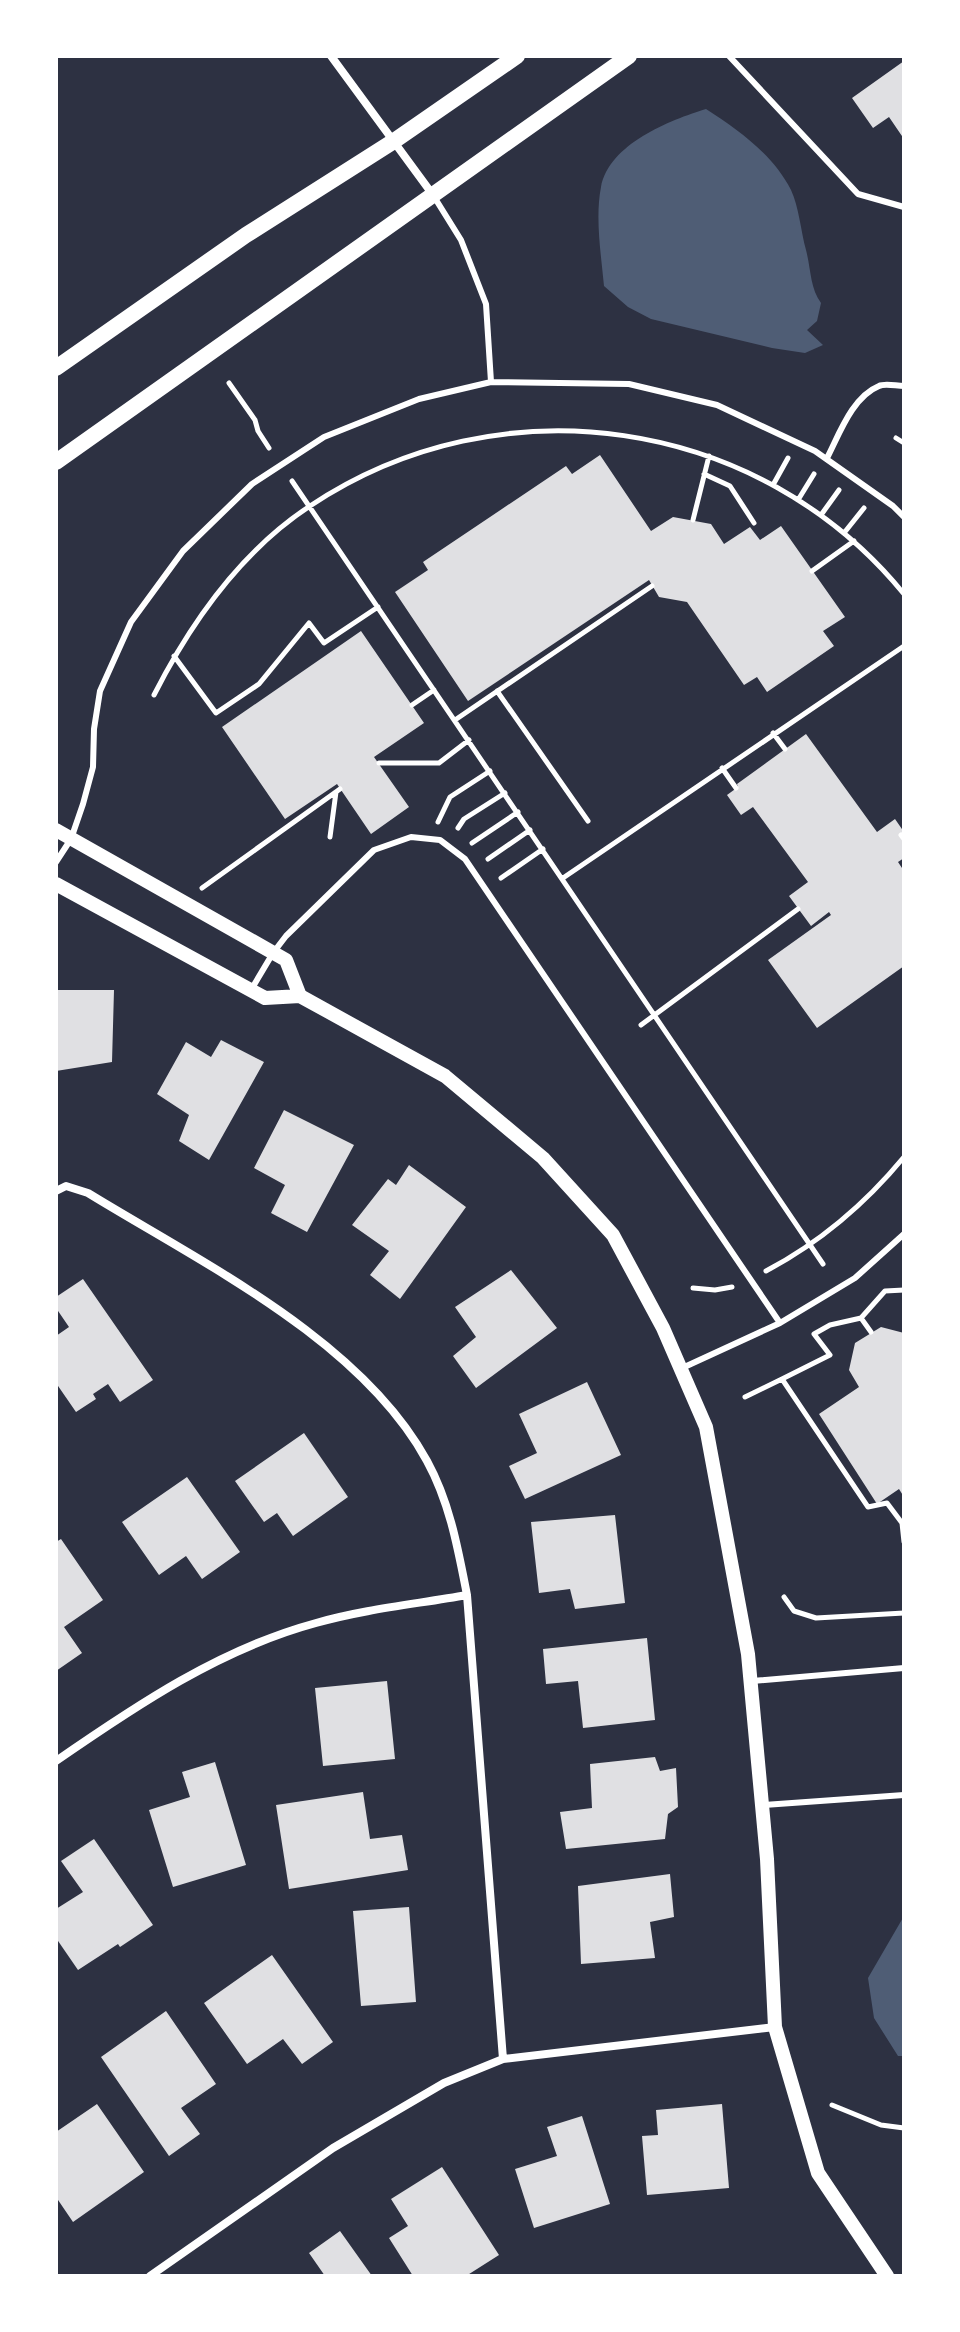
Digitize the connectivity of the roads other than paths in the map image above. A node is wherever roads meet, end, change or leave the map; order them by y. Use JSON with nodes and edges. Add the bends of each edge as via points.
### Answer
{"nodes":[{"id":1,"x":331,"y":56,"type":"edge"},
{"id":2,"x":517,"y":56,"type":"edge"},
{"id":3,"x":629,"y":56,"type":"edge"},
{"id":4,"x":729,"y":56,"type":"edge"},
{"id":5,"x":394,"y":141,"type":"junction"},
{"id":6,"x":433,"y":195,"type":"junction"},
{"id":7,"x":904,"y":207,"type":"edge"},
{"id":8,"x":56,"y":368,"type":"edge"},
{"id":9,"x":491,"y":382,"type":"junction"},
{"id":10,"x":904,"y":386,"type":"edge"},
{"id":11,"x":825,"y":457,"type":"junction"},
{"id":12,"x":56,"y":462,"type":"edge"},
{"id":13,"x":904,"y":517,"type":"edge"},
{"id":14,"x":56,"y":830,"type":"edge"},
{"id":15,"x":71,"y":839,"type":"junction"},
{"id":16,"x":56,"y":862,"type":"edge"},
{"id":17,"x":56,"y":884,"type":"edge"},
{"id":18,"x":273,"y":953,"type":"junction"},
{"id":19,"x":251,"y":990,"type":"junction"},
{"id":20,"x":300,"y":996,"type":"junction"},
{"id":21,"x":56,"y":1191,"type":"edge"},
{"id":22,"x":904,"y":1234,"type":"edge"},
{"id":23,"x":780,"y":1323,"type":"junction"},
{"id":24,"x":680,"y":1369,"type":"junction"},
{"id":25,"x":467,"y":1595,"type":"junction"},
{"id":26,"x":904,"y":1668,"type":"edge"},
{"id":27,"x":751,"y":1681,"type":"junction"},
{"id":28,"x":56,"y":1761,"type":"edge"},
{"id":29,"x":904,"y":1795,"type":"edge"},
{"id":30,"x":762,"y":1805,"type":"junction"},
{"id":31,"x":775,"y":2027,"type":"junction"},
{"id":32,"x":503,"y":2059,"type":"junction"},
{"id":33,"x":150,"y":2276,"type":"edge"},
{"id":34,"x":887,"y":2276,"type":"edge"}],
"edges":[{"from":1,"to":5,"type":"street"},
{"from":2,"to":5,"type":"main road"},
{"from":3,"to":6,"type":"main road"},
{"from":4,"to":7,"type":"lane","via":[[858,194]]},
{"from":5,"to":6,"type":"street"},
{"from":5,"to":8,"type":"main road","via":[[246,235]]},
{"from":6,"to":9,"type":"lane","via":[[461,240],[486,304]]},
{"from":6,"to":12,"type":"main road"},
{"from":9,"to":11,"type":"lane","via":[[629,384],[717,405]]},
{"from":9,"to":15,"type":"lane","via":[[419,399],[324,437],[252,484],[183,551],[131,622],[100,691],[93,767]]},
{"from":10,"to":11,"type":"lane","via":[[880,385],[864,396]]},
{"from":11,"to":13,"type":"lane"},
{"from":14,"to":15,"type":"street"},
{"from":15,"to":16,"type":"lane"},
{"from":15,"to":18,"type":"street"},
{"from":17,"to":19,"type":"street"},
{"from":18,"to":19,"type":"lane"},
{"from":18,"to":20,"type":"street","via":[[286,960]]},
{"from":18,"to":23,"type":"lane","via":[[374,850],[411,837],[446,844],[472,869]]},
{"from":19,"to":20,"type":"street","via":[[265,998]]},
{"from":20,"to":24,"type":"street","via":[[445,1076],[543,1158],[613,1235]]},
{"from":21,"to":25,"type":"street","via":[[66,1186],[88,1193],[292,1318],[346,1363],[391,1409],[427,1461],[453,1522]]},
{"from":22,"to":23,"type":"lane","via":[[855,1278]]},
{"from":23,"to":24,"type":"lane"},
{"from":24,"to":27,"type":"street","via":[[706,1427]]},
{"from":25,"to":28,"type":"street","via":[[316,1623],[234,1652],[149,1698]]},
{"from":25,"to":32,"type":"street"},
{"from":26,"to":27,"type":"lane"},
{"from":27,"to":30,"type":"street"},
{"from":29,"to":30,"type":"lane"},
{"from":30,"to":31,"type":"street"},
{"from":31,"to":32,"type":"street"},
{"from":31,"to":34,"type":"street","via":[[818,2173]]},
{"from":32,"to":33,"type":"street","via":[[444,2083],[333,2148]]}]}
